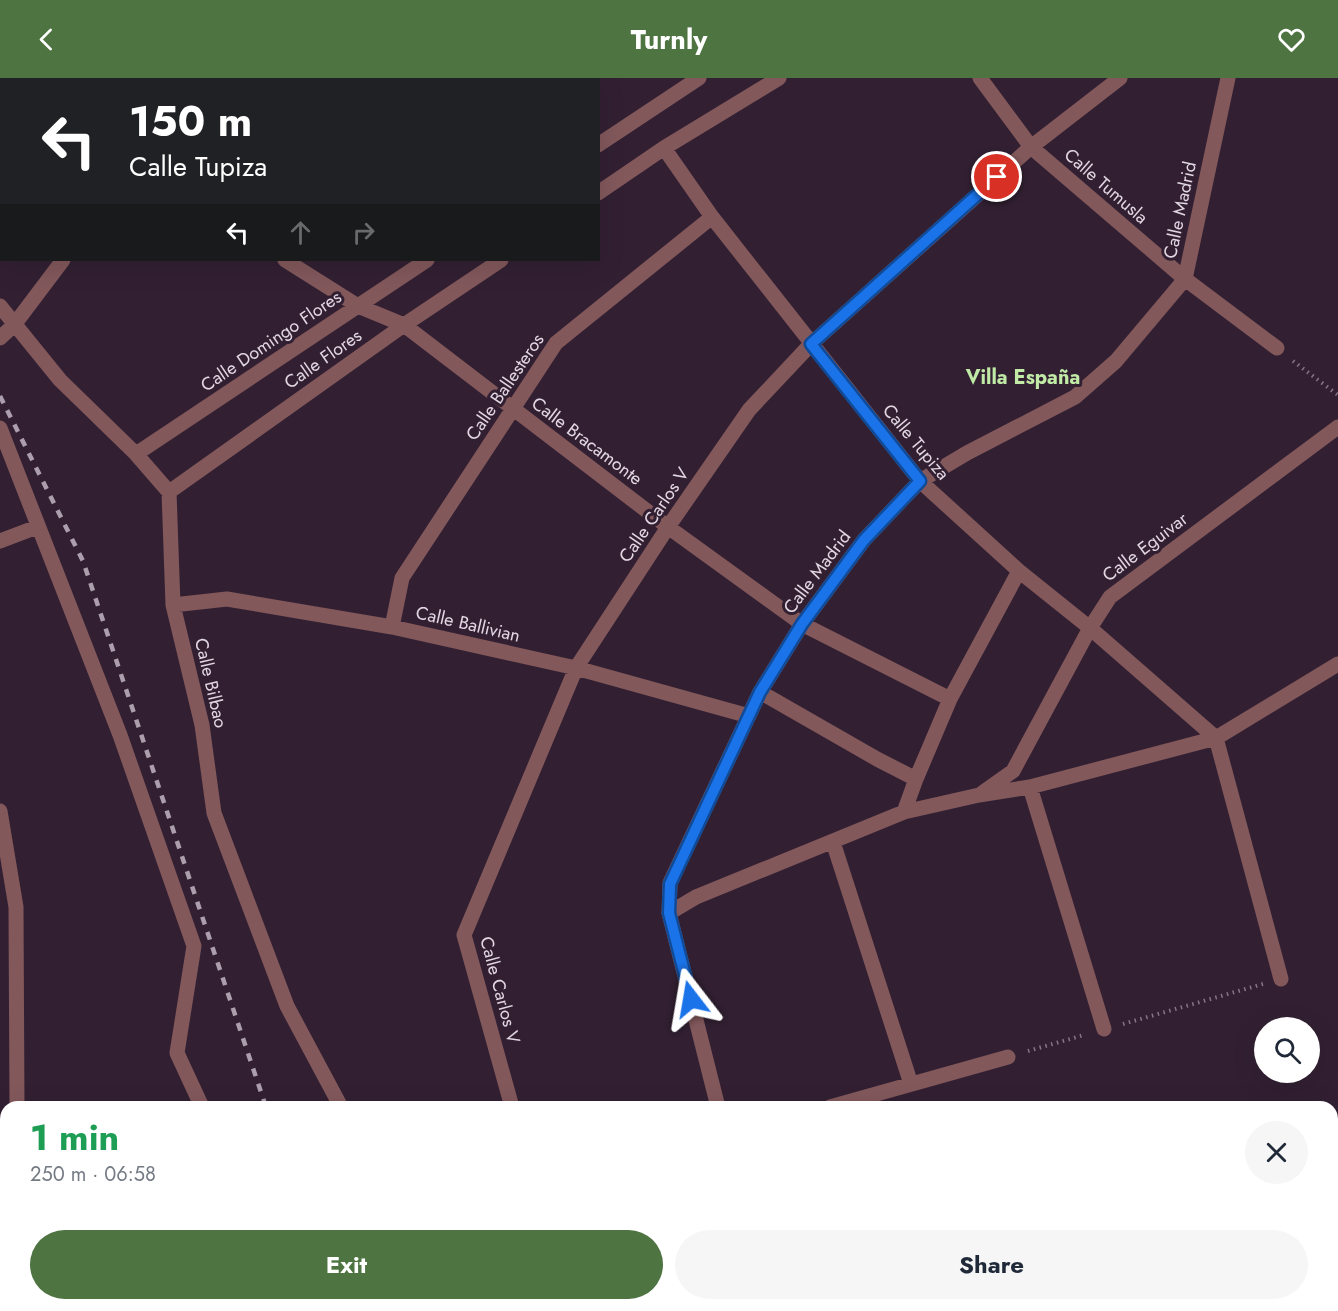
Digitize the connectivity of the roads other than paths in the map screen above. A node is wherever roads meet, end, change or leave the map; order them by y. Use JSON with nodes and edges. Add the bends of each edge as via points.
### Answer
{"nodes":[{"id":1,"x":699,"y":78,"type":"edge"},
{"id":2,"x":779,"y":78,"type":"edge"},
{"id":3,"x":980,"y":78,"type":"edge"},
{"id":4,"x":1120,"y":78,"type":"edge"},
{"id":5,"x":1228,"y":78,"type":"edge"},
{"id":6,"x":600,"y":144,"type":"edge"},
{"id":7,"x":1031,"y":147,"type":"junction"},
{"id":8,"x":664,"y":148,"type":"junction"},
{"id":9,"x":600,"y":192,"type":"edge"},
{"id":10,"x":712,"y":217,"type":"junction"},
{"id":11,"x":62,"y":261,"type":"edge"},
{"id":12,"x":287,"y":261,"type":"edge"},
{"id":13,"x":426,"y":261,"type":"edge"},
{"id":14,"x":500,"y":261,"type":"edge"},
{"id":15,"x":1185,"y":279,"type":"junction"},
{"id":16,"x":0,"y":306,"type":"edge"},
{"id":17,"x":358,"y":306,"type":"junction"},
{"id":18,"x":14,"y":325,"type":"junction"},
{"id":19,"x":404,"y":325,"type":"junction"},
{"id":20,"x":0,"y":338,"type":"edge"},
{"id":21,"x":811,"y":344,"type":"junction"},
{"id":22,"x":1277,"y":348,"type":"road end"},
{"id":23,"x":513,"y":409,"type":"junction"},
{"id":24,"x":1338,"y":427,"type":"edge"},
{"id":25,"x":0,"y":428,"type":"edge"},
{"id":26,"x":136,"y":454,"type":"junction"},
{"id":27,"x":920,"y":481,"type":"junction"},
{"id":28,"x":169,"y":492,"type":"junction"},
{"id":29,"x":37,"y":527,"type":"junction"},
{"id":30,"x":668,"y":527,"type":"junction"},
{"id":31,"x":0,"y":541,"type":"edge"},
{"id":32,"x":1018,"y":571,"type":"junction"},
{"id":33,"x":173,"y":605,"type":"junction"},
{"id":34,"x":802,"y":624,"type":"junction"},
{"id":35,"x":392,"y":627,"type":"junction"},
{"id":36,"x":1090,"y":628,"type":"junction"},
{"id":37,"x":1338,"y":664,"type":"edge"},
{"id":38,"x":576,"y":668,"type":"junction"},
{"id":39,"x":760,"y":692,"type":"junction"},
{"id":40,"x":950,"y":699,"type":"junction"},
{"id":41,"x":749,"y":717,"type":"junction"},
{"id":42,"x":1216,"y":738,"type":"junction"},
{"id":43,"x":916,"y":779,"type":"junction"},
{"id":44,"x":1030,"y":787,"type":"junction"},
{"id":45,"x":979,"y":795,"type":"junction"},
{"id":46,"x":0,"y":811,"type":"edge"},
{"id":47,"x":904,"y":812,"type":"junction"},
{"id":48,"x":833,"y":842,"type":"junction"},
{"id":49,"x":669,"y":913,"type":"junction"},
{"id":50,"x":1281,"y":979,"type":"road end"},
{"id":51,"x":1104,"y":1029,"type":"road end"},
{"id":52,"x":1008,"y":1057,"type":"road end"},
{"id":53,"x":911,"y":1084,"type":"junction"},
{"id":54,"x":16,"y":1101,"type":"edge"},
{"id":55,"x":199,"y":1101,"type":"edge"},
{"id":56,"x":338,"y":1101,"type":"edge"},
{"id":57,"x":510,"y":1101,"type":"edge"},
{"id":58,"x":716,"y":1101,"type":"edge"},
{"id":59,"x":851,"y":1101,"type":"edge"}],
"edges":[{"from":1,"to":6,"type":"street"},
{"from":2,"to":8,"type":"street"},
{"from":3,"to":7,"type":"street","name":"Calle Tumusla"},
{"from":4,"to":7,"type":"street","name":"Calle Carlos V"},
{"from":5,"to":15,"type":"street","name":"Calle Madrid"},
{"from":7,"to":15,"type":"street","name":"Calle Tumusla"},
{"from":7,"to":21,"type":"street","name":"Calle Carlos V"},
{"from":8,"to":9,"type":"street"},
{"from":8,"to":10,"type":"street","name":"Calle Tupiza"},
{"from":10,"to":21,"type":"street","name":"Calle Tupiza"},
{"from":10,"to":23,"type":"street","name":"Calle Ballesteros","via":[[556,343]]},
{"from":11,"to":18,"type":"street"},
{"from":12,"to":17,"type":"street","name":"Calle Bracamonte"},
{"from":13,"to":17,"type":"street","name":"Calle Domingo Flores"},
{"from":14,"to":19,"type":"street","name":"Calle Flores"},
{"from":15,"to":22,"type":"street","name":"Calle Tumusla"},
{"from":15,"to":27,"type":"street","name":"Calle Madrid","via":[[1116,361],[1075,397]]},
{"from":16,"to":18,"type":"street"},
{"from":17,"to":19,"type":"street","name":"Calle Bracamonte"},
{"from":17,"to":26,"type":"street","name":"Calle Domingo Flores"},
{"from":18,"to":20,"type":"street"},
{"from":18,"to":26,"type":"street","via":[[60,380]]},
{"from":19,"to":23,"type":"street","name":"Calle Bracamonte"},
{"from":19,"to":28,"type":"street","name":"Calle Flores"},
{"from":21,"to":27,"type":"street","name":"Calle Tupiza"},
{"from":21,"to":30,"type":"street","name":"Calle Carlos V","via":[[749,410]]},
{"from":23,"to":30,"type":"street","name":"Calle Bracamonte"},
{"from":23,"to":35,"type":"street","name":"Calle Ballesteros","via":[[402,578]]},
{"from":24,"to":36,"type":"street","name":"Calle Eguivar","via":[[1110,597]]},
{"from":25,"to":29,"type":"street"},
{"from":26,"to":28,"type":"street"},
{"from":27,"to":32,"type":"street","name":"Calle Tupiza"},
{"from":27,"to":34,"type":"street","name":"Calle Madrid","via":[[864,540]]},
{"from":28,"to":33,"type":"street","name":"Calle Bilbao"},
{"from":29,"to":31,"type":"street"},
{"from":29,"to":55,"type":"street","via":[[120,735],[194,946],[177,1053]]},
{"from":30,"to":34,"type":"street","name":"Calle Bracamonte"},
{"from":30,"to":38,"type":"street","name":"Calle Carlos V"},
{"from":32,"to":36,"type":"street","name":"Calle Tupiza"},
{"from":32,"to":40,"type":"street"},
{"from":33,"to":35,"type":"street","name":"Calle Ballivian","via":[[227,599]]},
{"from":33,"to":56,"type":"street","name":"Calle Bilbao","via":[[202,725],[214,813],[287,1006]]},
{"from":34,"to":39,"type":"street","name":"Calle Madrid"},
{"from":34,"to":40,"type":"street","name":"Calle Bracamonte"},
{"from":35,"to":38,"type":"street","name":"Calle Ballivian"},
{"from":36,"to":42,"type":"street","name":"Calle Tupiza"},
{"from":36,"to":45,"type":"street","name":"Calle Eguivar","via":[[1013,771]]},
{"from":37,"to":42,"type":"street"},
{"from":38,"to":41,"type":"street","name":"Calle Ballivian"},
{"from":38,"to":57,"type":"street","name":"Calle Carlos V","via":[[464,935]]},
{"from":39,"to":41,"type":"street","name":"Calle Madrid"},
{"from":39,"to":43,"type":"street"},
{"from":40,"to":43,"type":"street"},
{"from":41,"to":49,"type":"street","name":"Calle Madrid","via":[[670,884]]},
{"from":42,"to":44,"type":"street"},
{"from":42,"to":50,"type":"street"},
{"from":43,"to":47,"type":"street"},
{"from":44,"to":45,"type":"street"},
{"from":44,"to":51,"type":"street"},
{"from":45,"to":47,"type":"street"},
{"from":46,"to":54,"type":"street","via":[[16,906]]},
{"from":47,"to":48,"type":"street"},
{"from":48,"to":49,"type":"street","via":[[696,897]]},
{"from":48,"to":53,"type":"street"},
{"from":49,"to":58,"type":"street","name":"Calle Madrid"},
{"from":52,"to":53,"type":"street"},
{"from":53,"to":59,"type":"street"}]}
